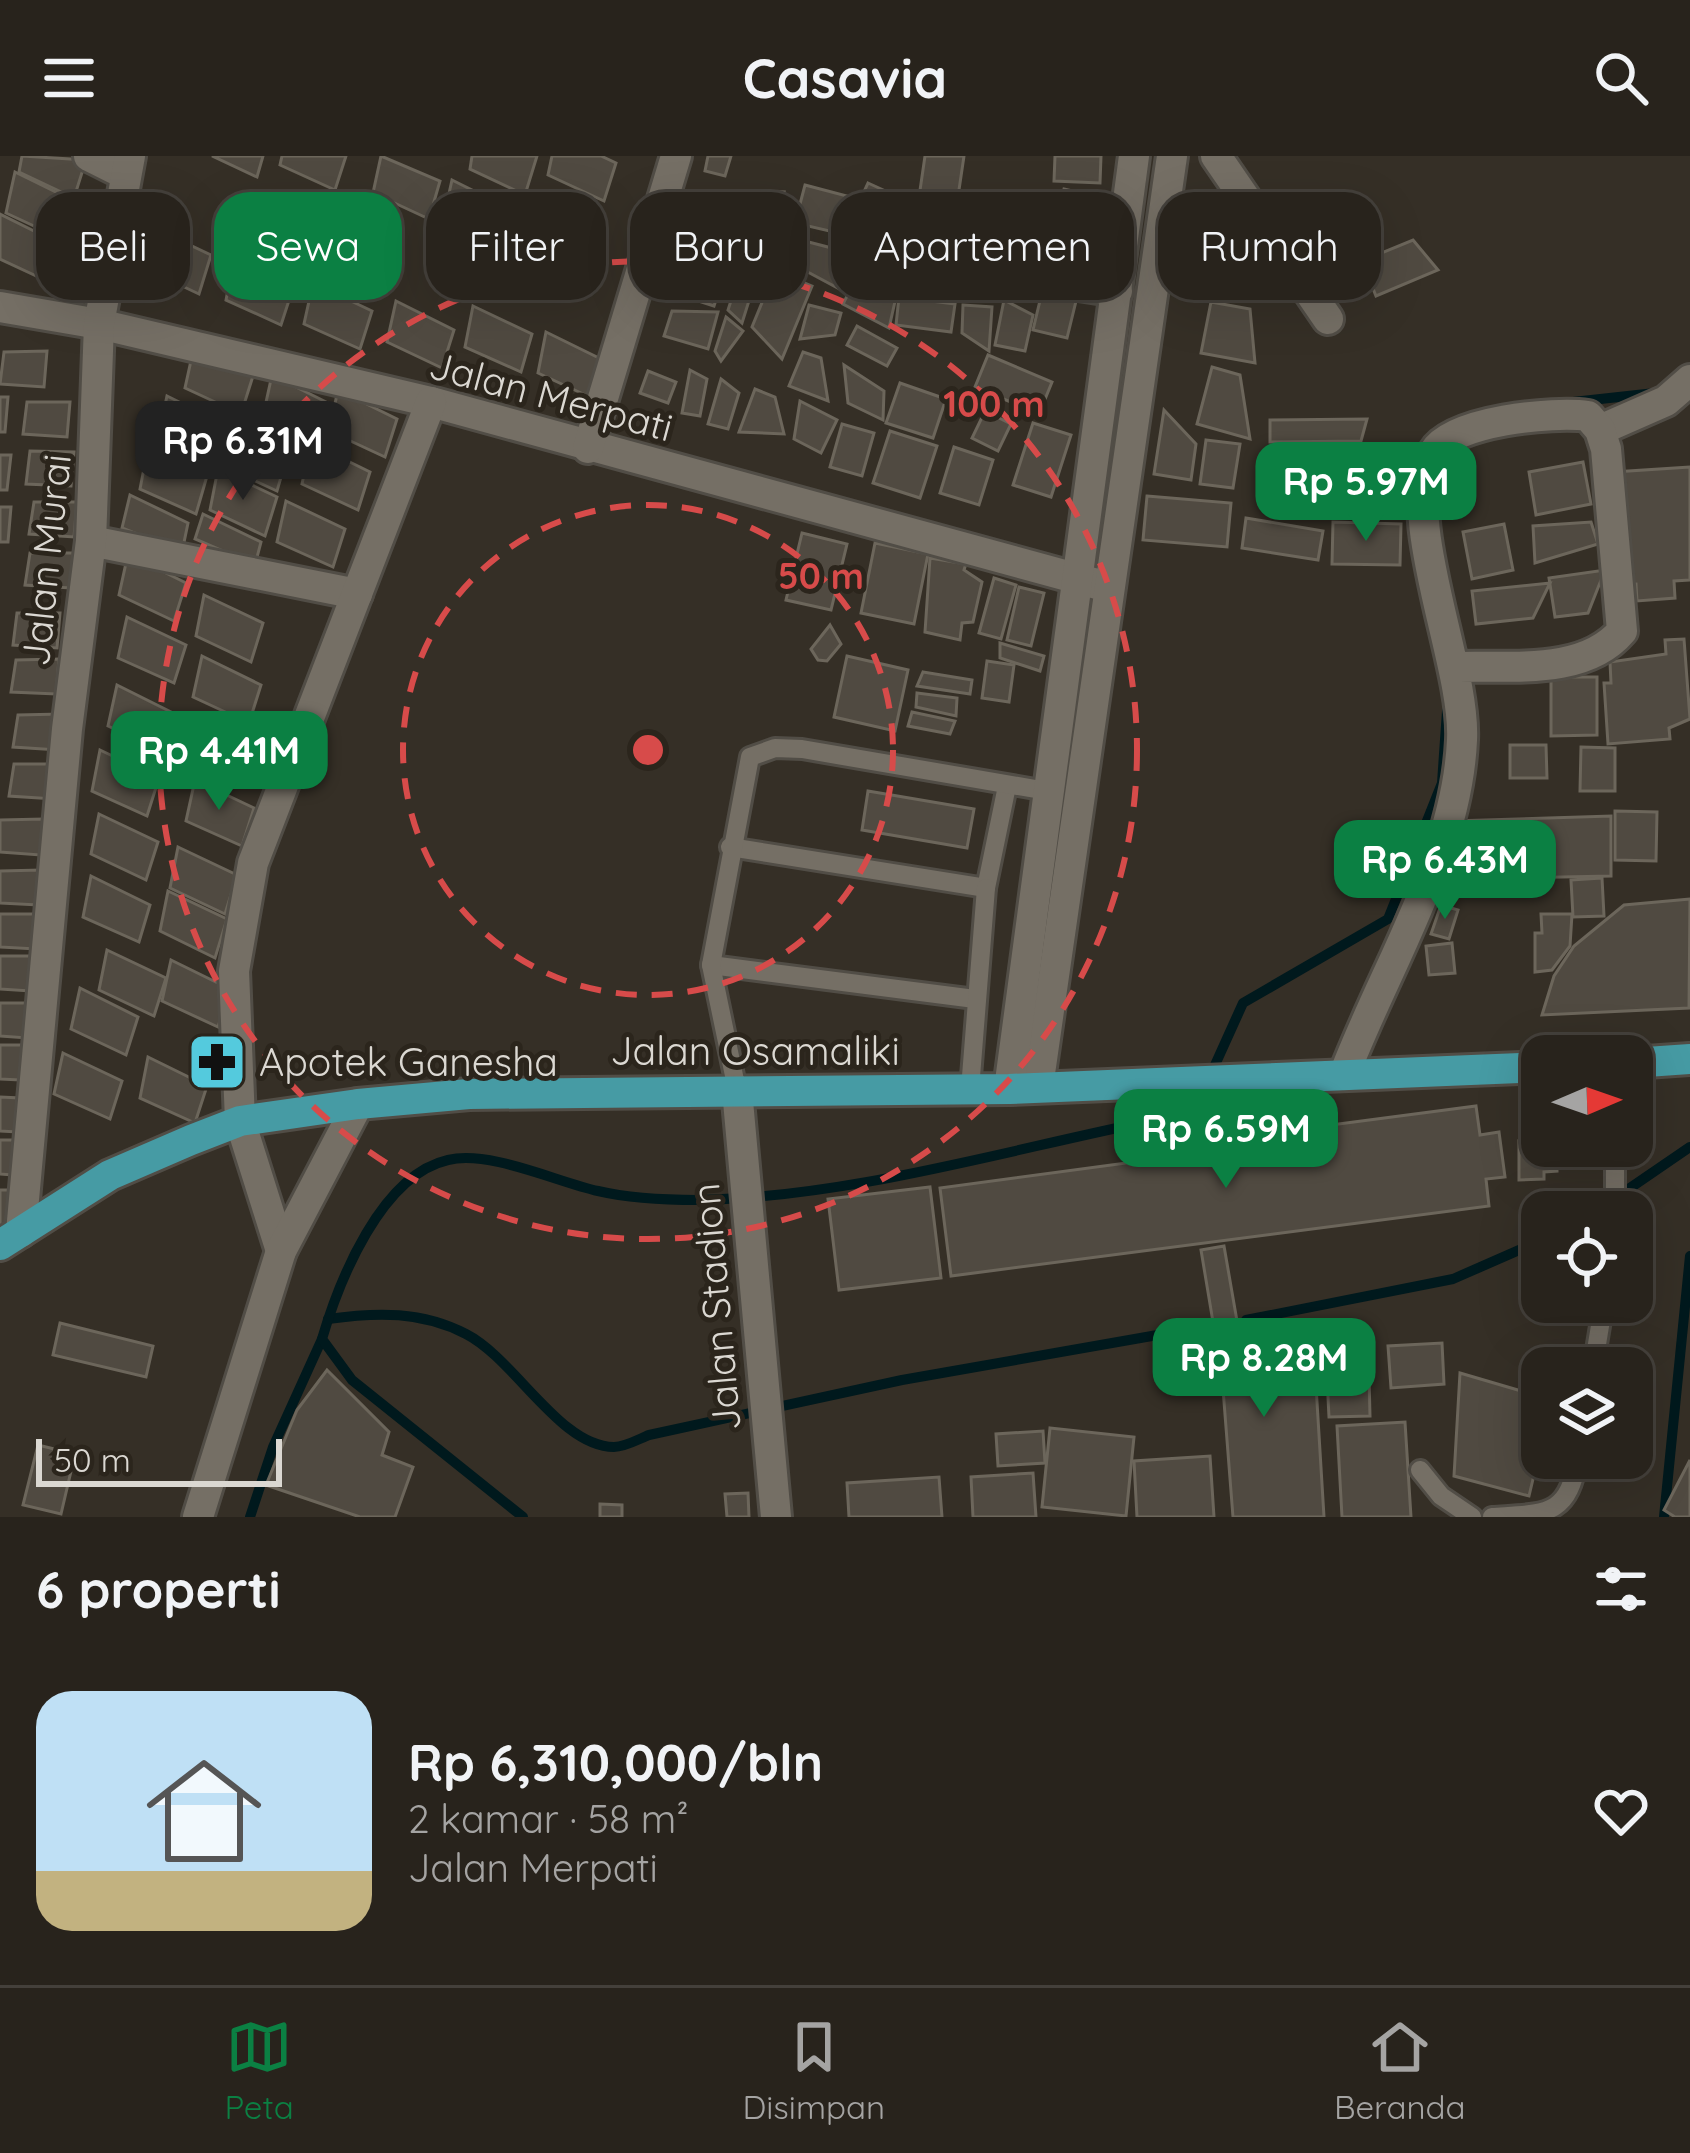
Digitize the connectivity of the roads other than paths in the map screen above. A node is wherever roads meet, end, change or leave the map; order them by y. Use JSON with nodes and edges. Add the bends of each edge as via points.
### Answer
{"nodes":[{"id":1,"x":89,"y":156,"type":"edge"},
{"id":2,"x":676,"y":156,"type":"edge"},
{"id":3,"x":1133,"y":156,"type":"edge"},
{"id":4,"x":1172,"y":156,"type":"edge"},
{"id":5,"x":1216,"y":156,"type":"edge"},
{"id":6,"x":128,"y":165,"type":"edge"},
{"id":7,"x":1129,"y":192,"type":"edge"},
{"id":8,"x":1116,"y":300,"type":"edge"},
{"id":9,"x":0,"y":308,"type":"edge"},
{"id":10,"x":1328,"y":319,"type":"dead end"},
{"id":11,"x":99,"y":324,"type":"junction"},
{"id":12,"x":1690,"y":380,"type":"edge"},
{"id":13,"x":430,"y":402,"type":"junction"},
{"id":14,"x":1600,"y":430,"type":"junction"},
{"id":15,"x":588,"y":448,"type":"junction"},
{"id":16,"x":91,"y":541,"type":"junction"},
{"id":17,"x":1092,"y":584,"type":"junction"},
{"id":18,"x":357,"y":594,"type":"junction"},
{"id":19,"x":1455,"y":667,"type":"junction"},
{"id":20,"x":1007,"y":786,"type":"junction"},
{"id":21,"x":1047,"y":791,"type":"junction"},
{"id":22,"x":730,"y":847,"type":"junction"},
{"id":23,"x":986,"y":888,"type":"junction"},
{"id":24,"x":711,"y":965,"type":"junction"},
{"id":25,"x":975,"y":999,"type":"junction"},
{"id":26,"x":1521,"y":1068,"type":"edge"},
{"id":27,"x":1345,"y":1075,"type":"junction"},
{"id":28,"x":1024,"y":1088,"type":"junction"},
{"id":29,"x":970,"y":1089,"type":"junction"},
{"id":30,"x":737,"y":1090,"type":"junction"},
{"id":31,"x":358,"y":1104,"type":"junction"},
{"id":32,"x":240,"y":1121,"type":"junction"},
{"id":33,"x":10,"y":1239,"type":"edge"},
{"id":34,"x":281,"y":1251,"type":"junction"},
{"id":35,"x":1420,"y":1470,"type":"dead end"},
{"id":36,"x":1571,"y":1479,"type":"edge"},
{"id":37,"x":198,"y":1517,"type":"edge"},
{"id":38,"x":776,"y":1517,"type":"edge"},
{"id":39,"x":1472,"y":1517,"type":"edge"},
{"id":40,"x":1492,"y":1517,"type":"edge"}],
"edges":[{"from":1,"to":6,"type":"street"},
{"from":2,"to":15,"type":"street"},
{"from":3,"to":7,"type":"street"},
{"from":4,"to":17,"type":"street"},
{"from":5,"to":10,"type":"street"},
{"from":6,"to":11,"type":"street","name":"Jalan Murai"},
{"from":8,"to":17,"type":"street"},
{"from":9,"to":11,"type":"street","name":"Jalan Merpati"},
{"from":11,"to":13,"type":"street","name":"Jalan Merpati"},
{"from":11,"to":16,"type":"street","name":"Jalan Murai"},
{"from":12,"to":14,"type":"street","via":[[1666,401]]},
{"from":13,"to":15,"type":"street","name":"Jalan Merpati"},
{"from":13,"to":18,"type":"street"},
{"from":14,"to":19,"type":"street","via":[[1622,631],[1604,652],[1562,663]]},
{"from":14,"to":19,"type":"street","via":[[1573,414],[1475,427],[1449,434],[1432,454],[1427,547]]},
{"from":15,"to":17,"type":"street","name":"Jalan Merpati"},
{"from":16,"to":18,"type":"street"},
{"from":16,"to":33,"type":"street","name":"Jalan Murai"},
{"from":17,"to":21,"type":"street"},
{"from":17,"to":28,"type":"street"},
{"from":18,"to":32,"type":"street","via":[[280,784],[243,905],[233,1023]]},
{"from":19,"to":27,"type":"street","via":[[1463,738],[1445,843]]},
{"from":20,"to":21,"type":"lane"},
{"from":20,"to":22,"type":"lane","via":[[775,748],[749,757]]},
{"from":20,"to":23,"type":"lane"},
{"from":21,"to":28,"type":"street"},
{"from":22,"to":23,"type":"lane"},
{"from":22,"to":24,"type":"lane"},
{"from":23,"to":25,"type":"lane"},
{"from":24,"to":25,"type":"lane"},
{"from":24,"to":30,"type":"lane"},
{"from":25,"to":29,"type":"lane"},
{"from":26,"to":27,"type":"main road","name":"Jalan Osamaliki"},
{"from":27,"to":28,"type":"main road","name":"Jalan Osamaliki"},
{"from":28,"to":29,"type":"main road","name":"Jalan Osamaliki"},
{"from":29,"to":30,"type":"main road","name":"Jalan Osamaliki"},
{"from":30,"to":31,"type":"main road","name":"Jalan Osamaliki"},
{"from":30,"to":38,"type":"street","name":"Jalan Stadion"},
{"from":31,"to":32,"type":"main road","name":"Jalan Osamaliki"},
{"from":31,"to":34,"type":"street"},
{"from":32,"to":33,"type":"main road","name":"Jalan Osamaliki","via":[[110,1175]]},
{"from":32,"to":34,"type":"street"},
{"from":34,"to":37,"type":"street"},
{"from":35,"to":39,"type":"lane"},
{"from":36,"to":40,"type":"lane","via":[[1562,1505],[1550,1513]]}]}
